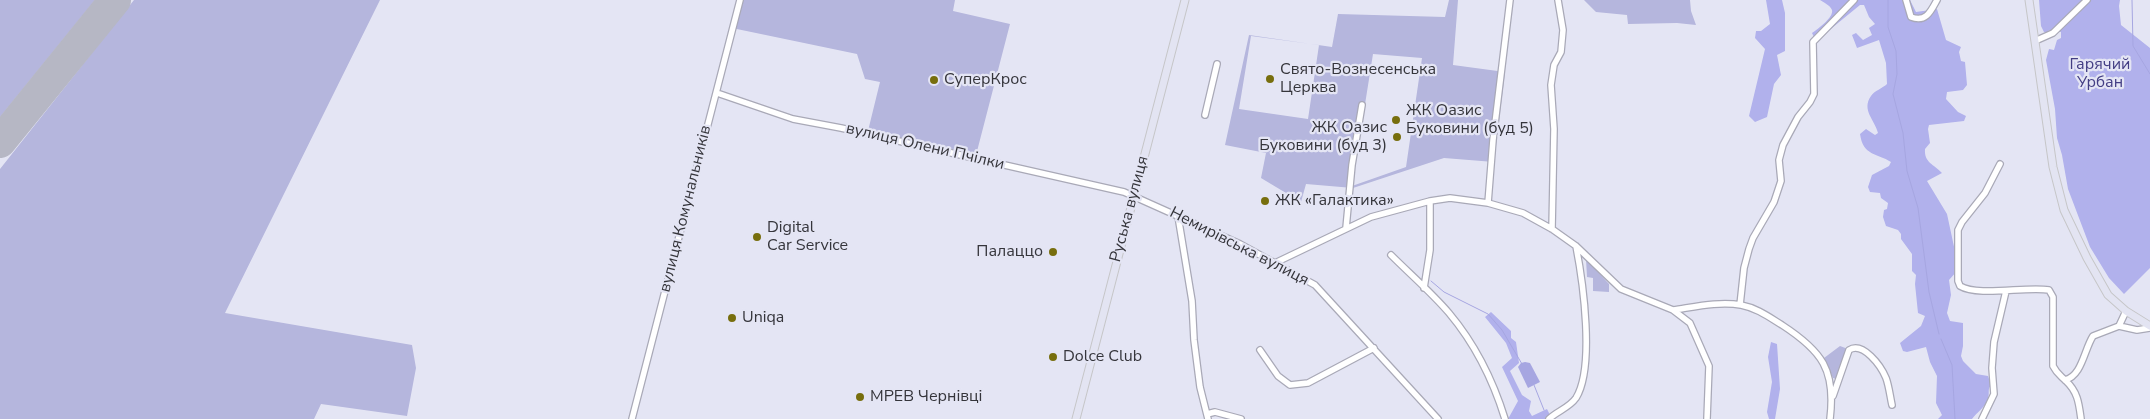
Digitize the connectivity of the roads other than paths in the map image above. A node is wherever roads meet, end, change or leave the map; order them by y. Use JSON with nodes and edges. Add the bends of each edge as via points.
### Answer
{"nodes":[{"id":1,"x":740,"y":0,"type":"edge"},
{"id":2,"x":1185,"y":0,"type":"edge"},
{"id":3,"x":1510,"y":0,"type":"edge"},
{"id":4,"x":1558,"y":0,"type":"edge"},
{"id":5,"x":1854,"y":0,"type":"edge"},
{"id":6,"x":1906,"y":0,"type":"edge"},
{"id":7,"x":1937,"y":0,"type":"edge"},
{"id":8,"x":2029,"y":0,"type":"edge"},
{"id":9,"x":2087,"y":0,"type":"edge"},
{"id":10,"x":2035,"y":41,"type":"junction"},
{"id":11,"x":1217,"y":64,"type":"dead end"},
{"id":12,"x":717,"y":93,"type":"junction"},
{"id":13,"x":1362,"y":104,"type":"dead end"},
{"id":14,"x":1205,"y":114,"type":"dead end"},
{"id":15,"x":2000,"y":164,"type":"dead end"},
{"id":16,"x":1134,"y":195,"type":"junction"},
{"id":17,"x":1430,"y":201,"type":"junction"},
{"id":18,"x":1488,"y":203,"type":"junction"},
{"id":19,"x":1178,"y":216,"type":"junction"},
{"id":20,"x":1346,"y":228,"type":"junction"},
{"id":21,"x":1552,"y":229,"type":"junction"},
{"id":22,"x":1576,"y":246,"type":"junction"},
{"id":23,"x":1391,"y":255,"type":"dead end"},
{"id":24,"x":1277,"y":262,"type":"junction"},
{"id":25,"x":1424,"y":288,"type":"junction"},
{"id":26,"x":2006,"y":292,"type":"junction"},
{"id":27,"x":1740,"y":305,"type":"junction"},
{"id":28,"x":1673,"y":310,"type":"junction"},
{"id":29,"x":2126,"y":311,"type":"junction"},
{"id":30,"x":2119,"y":326,"type":"junction"},
{"id":31,"x":2150,"y":327,"type":"edge"},
{"id":32,"x":1374,"y":348,"type":"junction"},
{"id":33,"x":1260,"y":350,"type":"dead end"},
{"id":34,"x":2066,"y":380,"type":"junction"},
{"id":35,"x":1833,"y":398,"type":"junction"},
{"id":36,"x":1892,"y":404,"type":"dead end"},
{"id":37,"x":1208,"y":417,"type":"edge"},
{"id":38,"x":632,"y":419,"type":"edge"},
{"id":39,"x":1076,"y":419,"type":"edge"},
{"id":40,"x":1241,"y":419,"type":"edge"},
{"id":41,"x":1438,"y":419,"type":"edge"},
{"id":42,"x":1504,"y":419,"type":"edge"},
{"id":43,"x":1549,"y":419,"type":"edge"},
{"id":44,"x":1707,"y":419,"type":"edge"},
{"id":45,"x":1830,"y":419,"type":"edge"},
{"id":46,"x":1982,"y":419,"type":"edge"},
{"id":47,"x":2081,"y":419,"type":"edge"}],
"edges":[{"from":1,"to":12,"type":"street","name":"вулиця Комунальників"},
{"from":2,"to":16,"type":"main road","name":"Руська вулиця"},
{"from":3,"to":18,"type":"street"},
{"from":4,"to":21,"type":"street","via":[[1562,30],[1551,84],[1554,129]]},
{"from":5,"to":27,"type":"street","via":[[1814,42],[1814,94],[1782,144],[1779,160],[1781,181],[1774,202],[1749,249]]},
{"from":6,"to":7,"type":"street","via":[[1911,17],[1917,19],[1925,18]]},
{"from":8,"to":10,"type":"main road"},
{"from":9,"to":10,"type":"street","via":[[2053,33]]},
{"from":10,"to":29,"type":"main road","via":[[2053,167],[2064,210],[2108,295]]},
{"from":11,"to":14,"type":"street"},
{"from":12,"to":16,"type":"street","name":"вулиця Олени Пчілки","via":[[793,120]]},
{"from":12,"to":38,"type":"street","name":"вулиця Комунальників"},
{"from":13,"to":20,"type":"street"},
{"from":15,"to":26,"type":"street","via":[[1985,193],[1958,230],[1957,276],[1960,286],[1972,290]]},
{"from":16,"to":19,"type":"street","name":"Немирівська вулиця"},
{"from":16,"to":39,"type":"main road","name":"Руська вулиця"},
{"from":17,"to":18,"type":"street","via":[[1450,198]]},
{"from":17,"to":20,"type":"street","via":[[1371,217]]},
{"from":17,"to":25,"type":"street","via":[[1430,250]]},
{"from":18,"to":21,"type":"street","via":[[1523,213]]},
{"from":19,"to":24,"type":"street","name":"Немирівська вулиця"},
{"from":19,"to":37,"type":"street","via":[[1192,301],[1200,387]]},
{"from":20,"to":24,"type":"street"},
{"from":21,"to":22,"type":"street"},
{"from":22,"to":28,"type":"street","via":[[1621,289]]},
{"from":22,"to":43,"type":"street","via":[[1583,285],[1584,368],[1576,398]]},
{"from":23,"to":25,"type":"street"},
{"from":24,"to":32,"type":"street","name":"Немирівська вулиця","via":[[1316,286]]},
{"from":25,"to":42,"type":"street","via":[[1471,341],[1491,381]]},
{"from":26,"to":34,"type":"street","via":[[2040,289],[2051,294],[2053,366],[2057,375]]},
{"from":26,"to":46,"type":"street","via":[[1994,342],[1994,394]]},
{"from":27,"to":28,"type":"street"},
{"from":27,"to":35,"type":"street","via":[[1758,310],[1813,348],[1828,373]]},
{"from":28,"to":44,"type":"street","via":[[1690,323],[1709,366]]},
{"from":29,"to":30,"type":"street"},
{"from":29,"to":31,"type":"main road"},
{"from":30,"to":31,"type":"street","via":[[2137,330]]},
{"from":30,"to":34,"type":"street","via":[[2093,336],[2078,372]]},
{"from":32,"to":33,"type":"street","via":[[1308,383],[1290,385],[1278,376]]},
{"from":32,"to":41,"type":"street","name":"Немирівська вулиця"},
{"from":34,"to":47,"type":"street","via":[[2078,398]]},
{"from":35,"to":36,"type":"street","via":[[1849,350],[1862,349],[1886,377]]},
{"from":35,"to":45,"type":"street"},
{"from":37,"to":40,"type":"street","via":[[1215,412]]}]}
